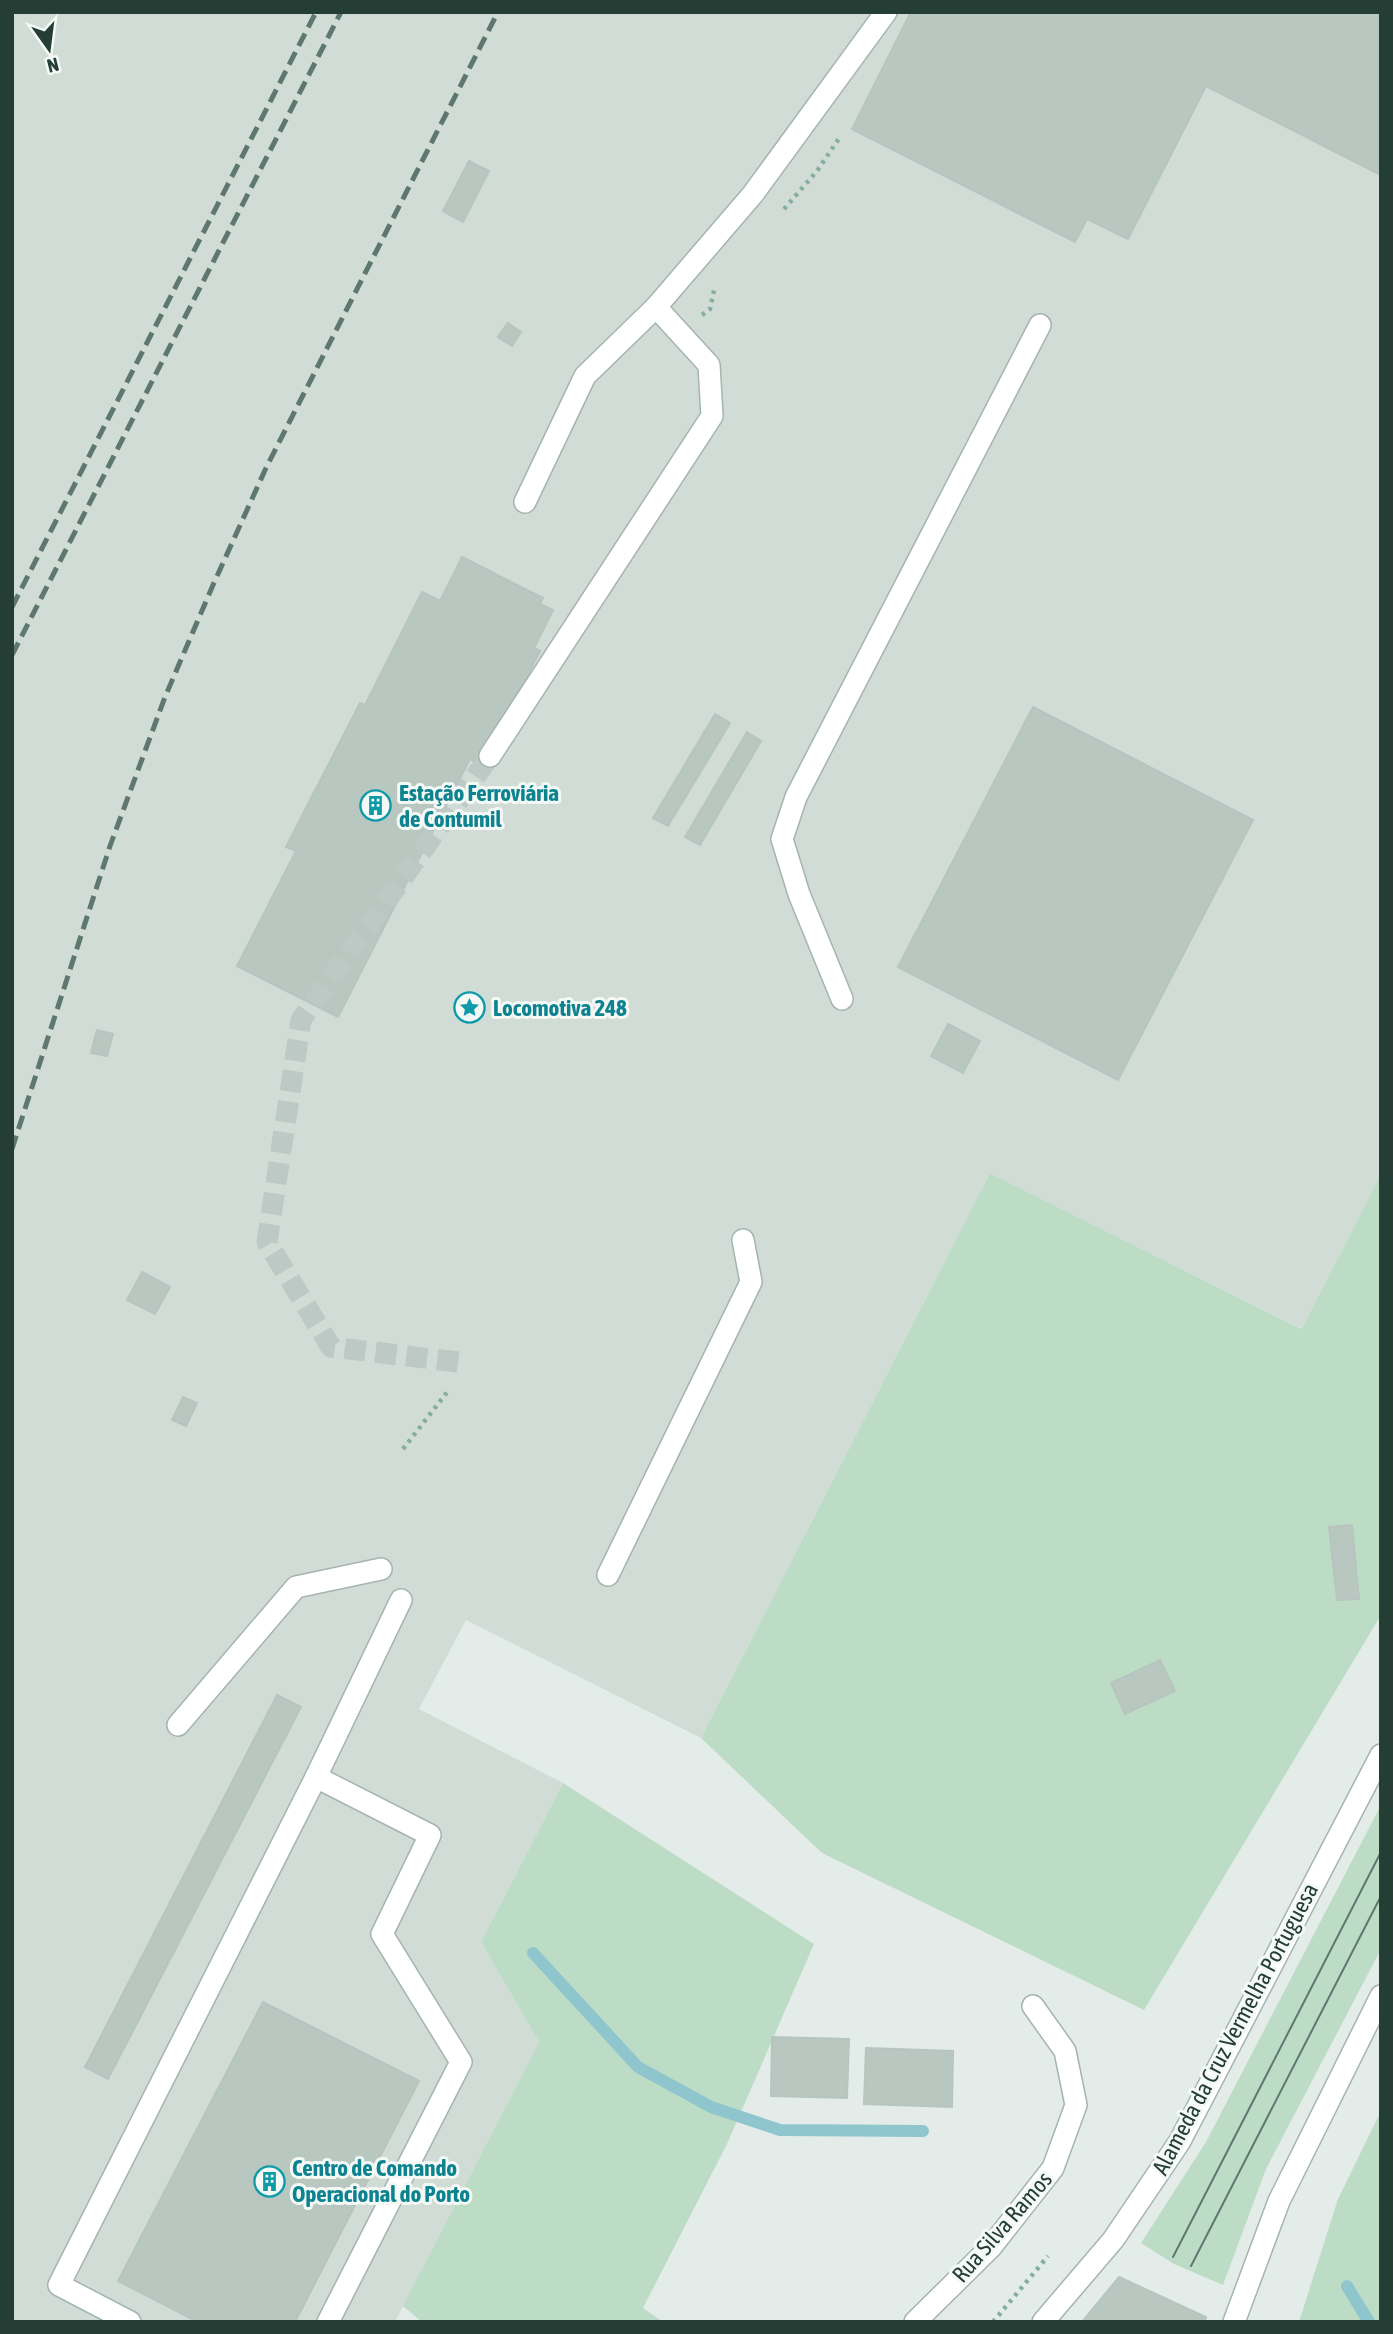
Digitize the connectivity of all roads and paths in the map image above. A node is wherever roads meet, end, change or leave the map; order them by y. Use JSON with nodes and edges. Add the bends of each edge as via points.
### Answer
{"nodes":[{"id":1,"x":886,"y":12,"type":"edge"},
{"id":2,"x":840,"y":137,"type":"dead end"},
{"id":3,"x":780,"y":213,"type":"dead end"},
{"id":4,"x":725,"y":275,"type":"dead end"},
{"id":5,"x":656,"y":307,"type":"junction"},
{"id":6,"x":1040,"y":325,"type":"dead end"},
{"id":7,"x":680,"y":333,"type":"junction"},
{"id":8,"x":525,"y":502,"type":"dead end"},
{"id":9,"x":490,"y":756,"type":"tunnel mouth"},
{"id":10,"x":842,"y":999,"type":"dead end"},
{"id":11,"x":743,"y":1240,"type":"dead end"},
{"id":12,"x":448,"y":1391,"type":"dead end"},
{"id":13,"x":403,"y":1449,"type":"dead end"},
{"id":14,"x":381,"y":1569,"type":"dead end"},
{"id":15,"x":608,"y":1575,"type":"dead end"},
{"id":16,"x":401,"y":1600,"type":"dead end"},
{"id":17,"x":178,"y":1725,"type":"dead end"},
{"id":18,"x":1381,"y":1755,"type":"edge"},
{"id":19,"x":316,"y":1777,"type":"junction"},
{"id":20,"x":1381,"y":1996,"type":"edge"},
{"id":21,"x":1033,"y":2006,"type":"dead end"},
{"id":22,"x":1048,"y":2256,"type":"dead end"},
{"id":23,"x":130,"y":2322,"type":"edge"},
{"id":24,"x":328,"y":2322,"type":"edge"},
{"id":25,"x":915,"y":2322,"type":"edge"},
{"id":26,"x":993,"y":2322,"type":"edge"},
{"id":27,"x":1043,"y":2322,"type":"edge"},
{"id":28,"x":1234,"y":2322,"type":"edge"}],
"edges":[{"from":1,"to":5,"type":"street","via":[[753,194]]},
{"from":2,"to":3,"type":"path","via":[[817,172]]},
{"from":4,"to":7,"type":"path","via":[[715,286],[709,309]]},
{"from":5,"to":7,"type":"street"},
{"from":5,"to":8,"type":"street","via":[[585,376]]},
{"from":6,"to":10,"type":"street","via":[[796,797],[782,839]]},
{"from":7,"to":9,"type":"street","via":[[709,365],[712,416]]},
{"from":11,"to":15,"type":"street","via":[[751,1282]]},
{"from":12,"to":13,"type":"path"},
{"from":14,"to":17,"type":"street","via":[[296,1587]]},
{"from":16,"to":19,"type":"street"},
{"from":18,"to":27,"type":"street","name":"Alameda da Cruz Vermelha Portuguesa","via":[[1180,2141],[1113,2240]]},
{"from":19,"to":23,"type":"street","via":[[59,2285]]},
{"from":19,"to":24,"type":"street","via":[[430,1835],[382,1934],[461,2062]]},
{"from":20,"to":28,"type":"street","via":[[1279,2201]]},
{"from":21,"to":25,"type":"street","name":"Rua Silva Ramos","via":[[1065,2052],[1076,2105],[1054,2168],[991,2247]]},
{"from":22,"to":26,"type":"path"}]}
